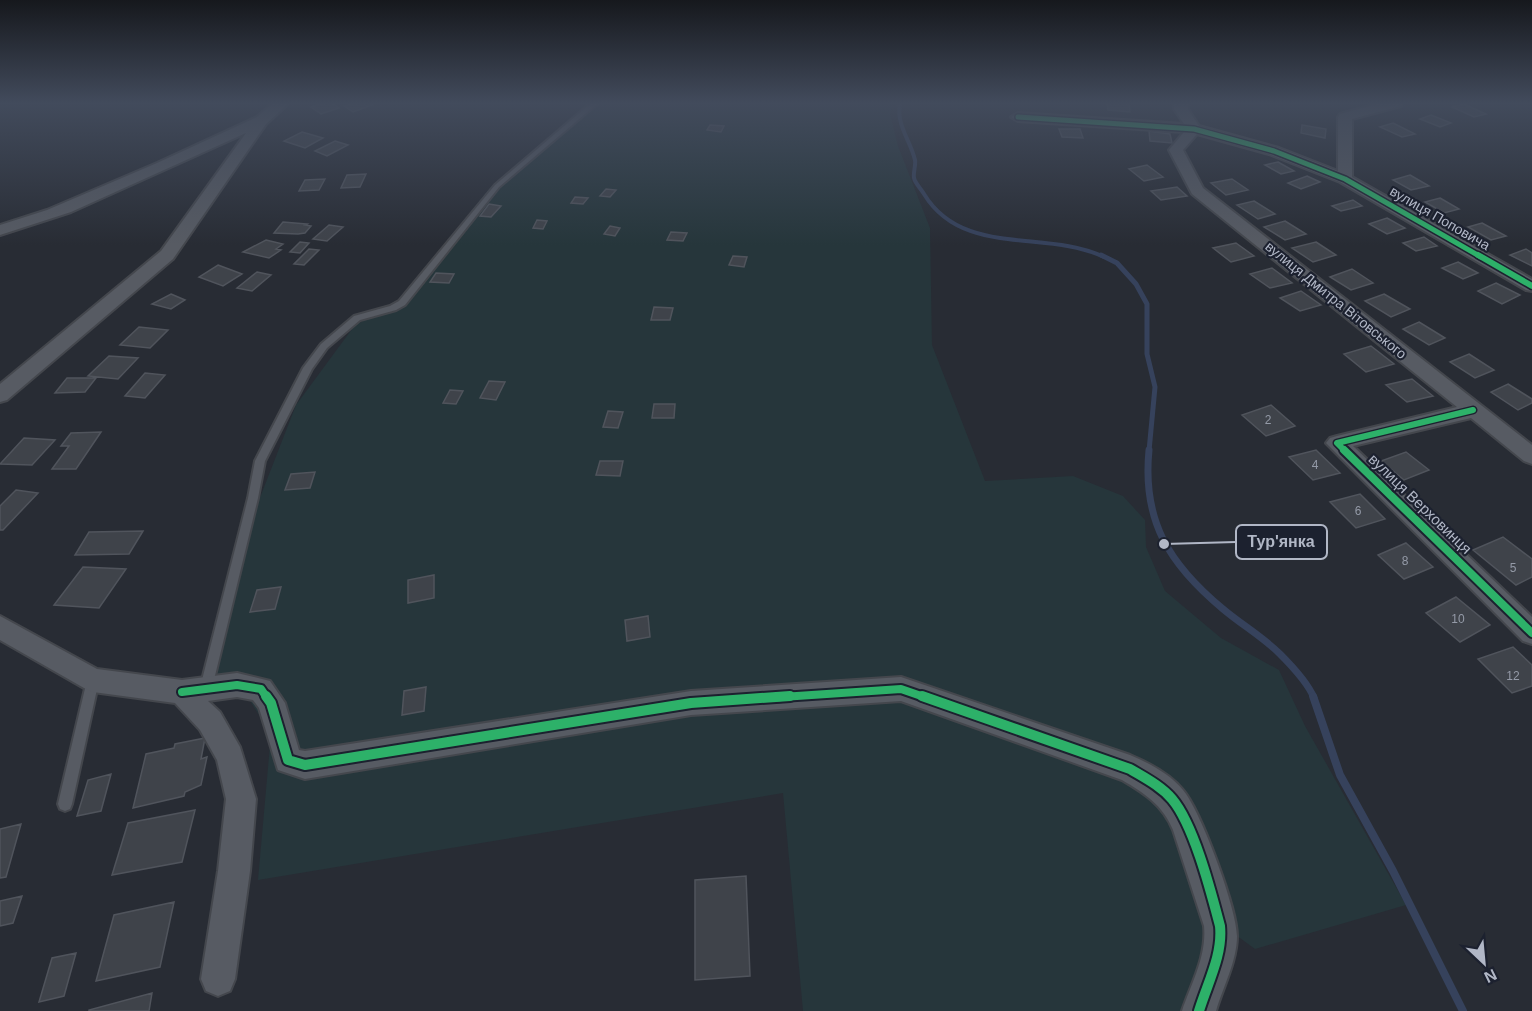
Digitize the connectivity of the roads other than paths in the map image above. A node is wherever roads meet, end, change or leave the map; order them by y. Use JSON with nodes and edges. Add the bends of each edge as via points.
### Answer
{"nodes":[{"id":1,"x":199,"y":150,"type":"edge"},
{"id":2,"x":241,"y":150,"type":"edge"},
{"id":3,"x":539,"y":150,"type":"edge"},
{"id":4,"x":1176,"y":150,"type":"edge"},
{"id":5,"x":1271,"y":150,"type":"edge"},
{"id":6,"x":1345,"y":150,"type":"edge"},
{"id":7,"x":1345,"y":179,"type":"junction"},
{"id":8,"x":0,"y":230,"type":"edge"},
{"id":9,"x":1532,"y":286,"type":"edge"},
{"id":10,"x":0,"y":395,"type":"edge"},
{"id":11,"x":1473,"y":410,"type":"junction"},
{"id":12,"x":1532,"y":456,"type":"edge"},
{"id":13,"x":0,"y":627,"type":"edge"},
{"id":14,"x":1532,"y":633,"type":"edge"},
{"id":15,"x":93,"y":680,"type":"junction"},
{"id":16,"x":194,"y":690,"type":"junction"},
{"id":17,"x":65,"y":804,"type":"dead end"},
{"id":18,"x":218,"y":979,"type":"dead end"},
{"id":19,"x":1199,"y":1011,"type":"edge"}],
"edges":[{"from":1,"to":8,"type":"street","via":[[60,211]]},
{"from":2,"to":10,"type":"street","via":[[167,255]]},
{"from":3,"to":16,"type":"lane","via":[[497,186],[402,303],[357,318],[324,346],[308,368],[260,461],[253,498]]},
{"from":4,"to":11,"type":"street","name":"вулиця Дмитра Вітовського","via":[[1197,191]]},
{"from":5,"to":7,"type":"street","name":"вулиця Поповича"},
{"from":6,"to":7,"type":"street"},
{"from":7,"to":9,"type":"street","name":"вулиця Поповича"},
{"from":11,"to":12,"type":"street","name":"вулиця Дмитра Вітовського"},
{"from":11,"to":14,"type":"street","name":"вулиця Верховинця","via":[[1337,443]]},
{"from":13,"to":15,"type":"street"},
{"from":15,"to":16,"type":"street"},
{"from":15,"to":17,"type":"lane"},
{"from":16,"to":18,"type":"street","via":[[230,757],[241,799]]},
{"from":16,"to":19,"type":"street","via":[[237,685],[261,689],[271,704],[288,760],[305,765],[692,703],[901,689],[1130,770],[1160,787],[1178,806],[1192,837],[1221,933],[1218,958]]}]}
